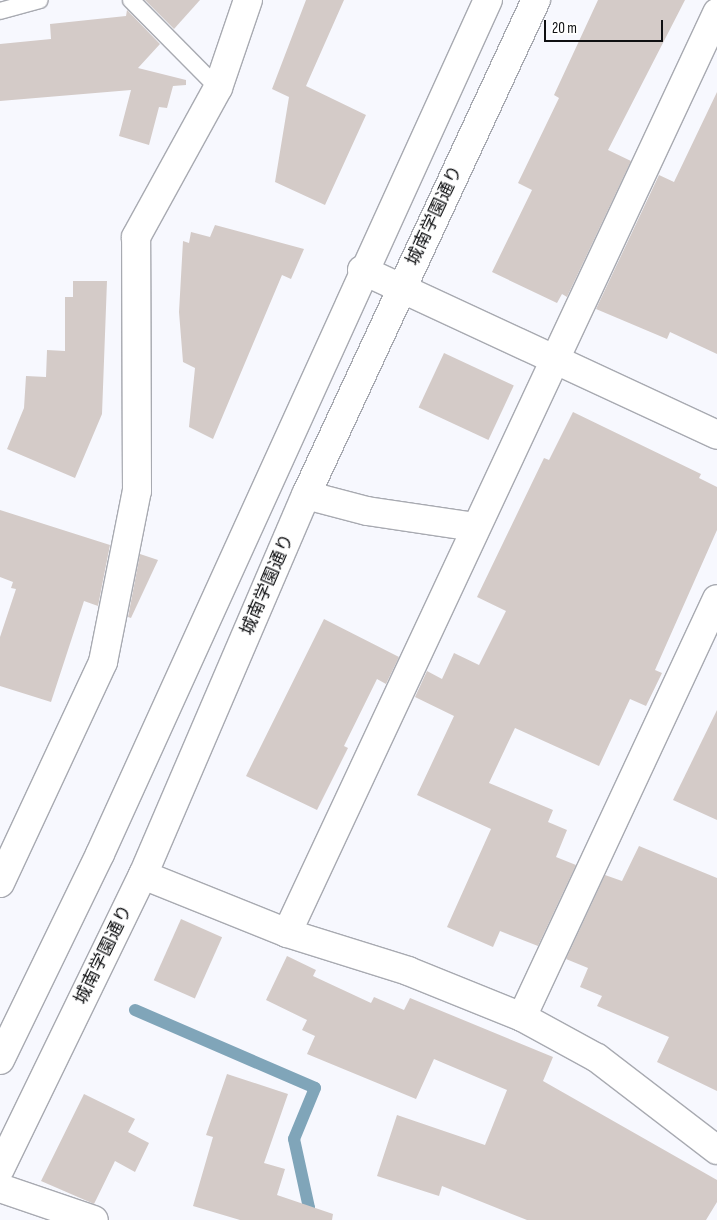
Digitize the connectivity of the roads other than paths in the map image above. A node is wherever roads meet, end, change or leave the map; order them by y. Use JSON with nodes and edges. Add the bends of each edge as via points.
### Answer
{"nodes":[{"id":1,"x":40,"y":0,"type":"edge"},
{"id":2,"x":131,"y":0,"type":"edge"},
{"id":3,"x":248,"y":0,"type":"edge"},
{"id":4,"x":488,"y":0,"type":"edge"},
{"id":5,"x":536,"y":0,"type":"edge"},
{"id":6,"x":0,"y":11,"type":"edge"},
{"id":7,"x":717,"y":13,"type":"edge"},
{"id":8,"x":218,"y":88,"type":"junction"},
{"id":9,"x":362,"y":270,"type":"junction"},
{"id":10,"x":402,"y":288,"type":"junction"},
{"id":11,"x":555,"y":358,"type":"junction"},
{"id":12,"x":717,"y":435,"type":"edge"},
{"id":13,"x":306,"y":496,"type":"junction"},
{"id":14,"x":474,"y":527,"type":"junction"},
{"id":15,"x":717,"y":599,"type":"edge"},
{"id":16,"x":143,"y":875,"type":"junction"},
{"id":17,"x":0,"y":883,"type":"edge"},
{"id":18,"x":287,"y":933,"type":"junction"},
{"id":19,"x":522,"y":1017,"type":"junction"},
{"id":20,"x":0,"y":1060,"type":"edge"},
{"id":21,"x":717,"y":1150,"type":"edge"},
{"id":22,"x":0,"y":1169,"type":"edge"},
{"id":23,"x":0,"y":1188,"type":"edge"},
{"id":24,"x":94,"y":1220,"type":"edge"}],
"edges":[{"from":1,"to":6,"type":"lane"},
{"from":2,"to":8,"type":"lane"},
{"from":3,"to":8,"type":"street"},
{"from":4,"to":9,"type":"street"},
{"from":5,"to":10,"type":"street","name":"城南学園通り"},
{"from":7,"to":11,"type":"street"},
{"from":8,"to":17,"type":"street","via":[[136,237],[137,491],[103,662]]},
{"from":9,"to":10,"type":"street"},
{"from":9,"to":20,"type":"street","via":[[100,854]]},
{"from":10,"to":11,"type":"street"},
{"from":10,"to":13,"type":"street","name":"城南学園通り"},
{"from":11,"to":12,"type":"street"},
{"from":11,"to":14,"type":"street"},
{"from":13,"to":14,"type":"street","via":[[367,511]]},
{"from":13,"to":16,"type":"street","name":"城南学園通り"},
{"from":14,"to":18,"type":"street"},
{"from":15,"to":19,"type":"street"},
{"from":16,"to":18,"type":"street"},
{"from":16,"to":22,"type":"street","name":"城南学園通り"},
{"from":18,"to":19,"type":"street","via":[[408,971]]},
{"from":19,"to":21,"type":"street","via":[[597,1058]]},
{"from":23,"to":24,"type":"street"}]}
